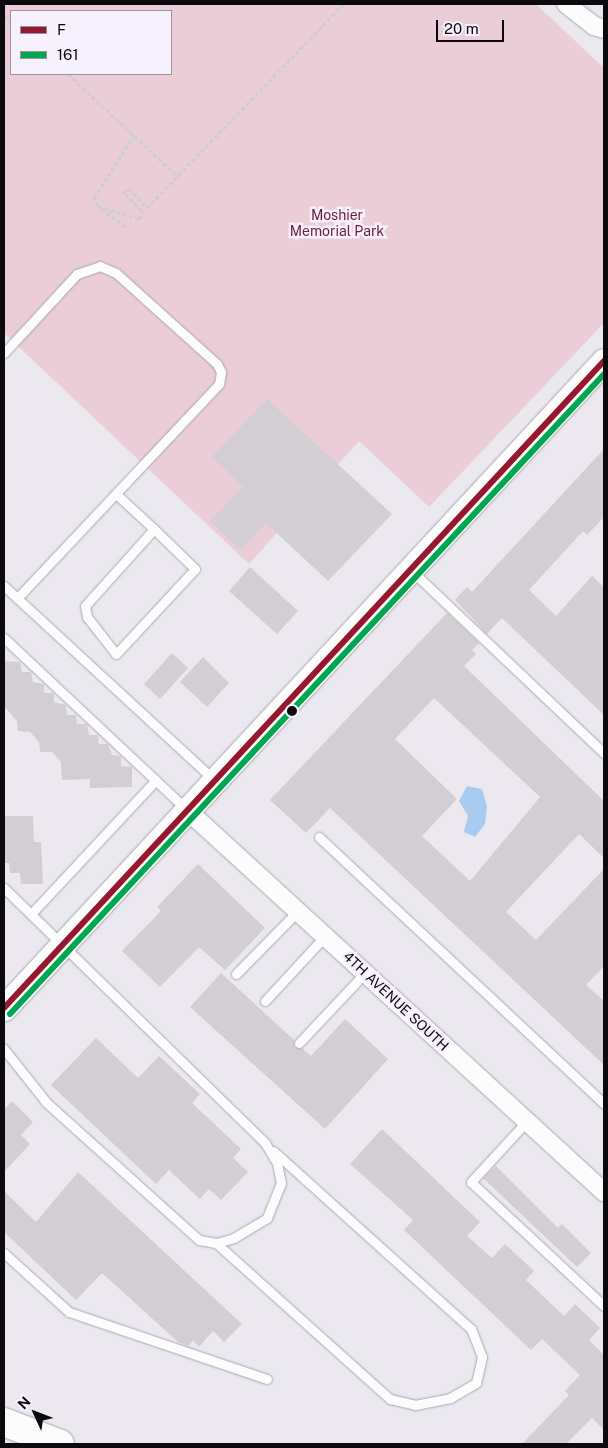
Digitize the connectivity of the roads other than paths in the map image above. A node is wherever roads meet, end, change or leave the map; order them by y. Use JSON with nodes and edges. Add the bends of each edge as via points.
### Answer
{"nodes":[{"id":1,"x":566,"y":4,"type":"edge"},
{"id":2,"x":604,"y":29,"type":"edge"},
{"id":3,"x":4,"y":353,"type":"edge"},
{"id":4,"x":601,"y":372,"type":"edge"},
{"id":5,"x":116,"y":494,"type":"junction"},
{"id":6,"x":154,"y":529,"type":"junction"},
{"id":7,"x":410,"y":569,"type":"junction"},
{"id":8,"x":4,"y":586,"type":"edge"},
{"id":9,"x":17,"y":598,"type":"junction"},
{"id":10,"x":4,"y":638,"type":"edge"},
{"id":11,"x":604,"y":753,"type":"edge"},
{"id":12,"x":156,"y":780,"type":"junction"},
{"id":13,"x":214,"y":780,"type":"junction"},
{"id":14,"x":187,"y":810,"type":"junction"},
{"id":15,"x":319,"y":837,"type":"dead end"},
{"id":16,"x":4,"y":888,"type":"edge"},
{"id":17,"x":298,"y":911,"type":"junction"},
{"id":18,"x":31,"y":914,"type":"junction"},
{"id":19,"x":325,"y":936,"type":"junction"},
{"id":20,"x":63,"y":944,"type":"junction"},
{"id":21,"x":365,"y":973,"type":"junction"},
{"id":22,"x":236,"y":974,"type":"dead end"},
{"id":23,"x":265,"y":1000,"type":"dead end"},
{"id":24,"x":4,"y":1008,"type":"edge"},
{"id":25,"x":299,"y":1043,"type":"dead end"},
{"id":26,"x":4,"y":1049,"type":"edge"},
{"id":27,"x":604,"y":1104,"type":"edge"},
{"id":28,"x":527,"y":1121,"type":"junction"},
{"id":29,"x":265,"y":1143,"type":"junction"},
{"id":30,"x":604,"y":1192,"type":"edge"},
{"id":31,"x":216,"y":1243,"type":"junction"},
{"id":32,"x":4,"y":1253,"type":"edge"},
{"id":33,"x":604,"y":1306,"type":"edge"},
{"id":34,"x":267,"y":1379,"type":"dead end"},
{"id":35,"x":4,"y":1422,"type":"edge"},
{"id":36,"x":60,"y":1444,"type":"edge"}],
"edges":[{"from":1,"to":2,"type":"street","via":[[594,26]]},
{"from":3,"to":5,"type":"lane","via":[[77,274],[100,266],[116,274],[217,364],[221,372],[219,384]]},
{"from":4,"to":7,"type":"main road"},
{"from":5,"to":6,"type":"lane"},
{"from":5,"to":9,"type":"lane"},
{"from":6,"to":6,"type":"lane","via":[[85,606],[87,617],[116,654],[195,569]]},
{"from":7,"to":11,"type":"lane"},
{"from":7,"to":13,"type":"main road"},
{"from":8,"to":9,"type":"lane"},
{"from":9,"to":13,"type":"lane"},
{"from":10,"to":12,"type":"lane"},
{"from":12,"to":14,"type":"lane"},
{"from":12,"to":18,"type":"lane"},
{"from":13,"to":14,"type":"main road"},
{"from":14,"to":17,"type":"street","name":"4TH AVENUE SOUTH"},
{"from":14,"to":20,"type":"main road"},
{"from":15,"to":27,"type":"lane"},
{"from":16,"to":18,"type":"lane"},
{"from":17,"to":19,"type":"street","name":"4TH AVENUE SOUTH"},
{"from":17,"to":22,"type":"lane"},
{"from":18,"to":20,"type":"lane"},
{"from":19,"to":21,"type":"street","name":"4TH AVENUE SOUTH"},
{"from":19,"to":23,"type":"lane"},
{"from":20,"to":24,"type":"main road"},
{"from":20,"to":29,"type":"lane"},
{"from":21,"to":25,"type":"lane"},
{"from":21,"to":28,"type":"street","name":"4TH AVENUE SOUTH"},
{"from":26,"to":31,"type":"lane","via":[[54,1110],[199,1240]]},
{"from":28,"to":30,"type":"street","name":"4TH AVENUE SOUTH"},
{"from":28,"to":33,"type":"lane","via":[[471,1182]]},
{"from":29,"to":31,"type":"lane","via":[[277,1163],[281,1184],[277,1201],[267,1218],[255,1227]]},
{"from":29,"to":31,"type":"lane","via":[[471,1329],[482,1357],[476,1383],[450,1398],[415,1405],[390,1399]]},
{"from":32,"to":34,"type":"lane","via":[[70,1312]]},
{"from":35,"to":36,"type":"highway"}]}
